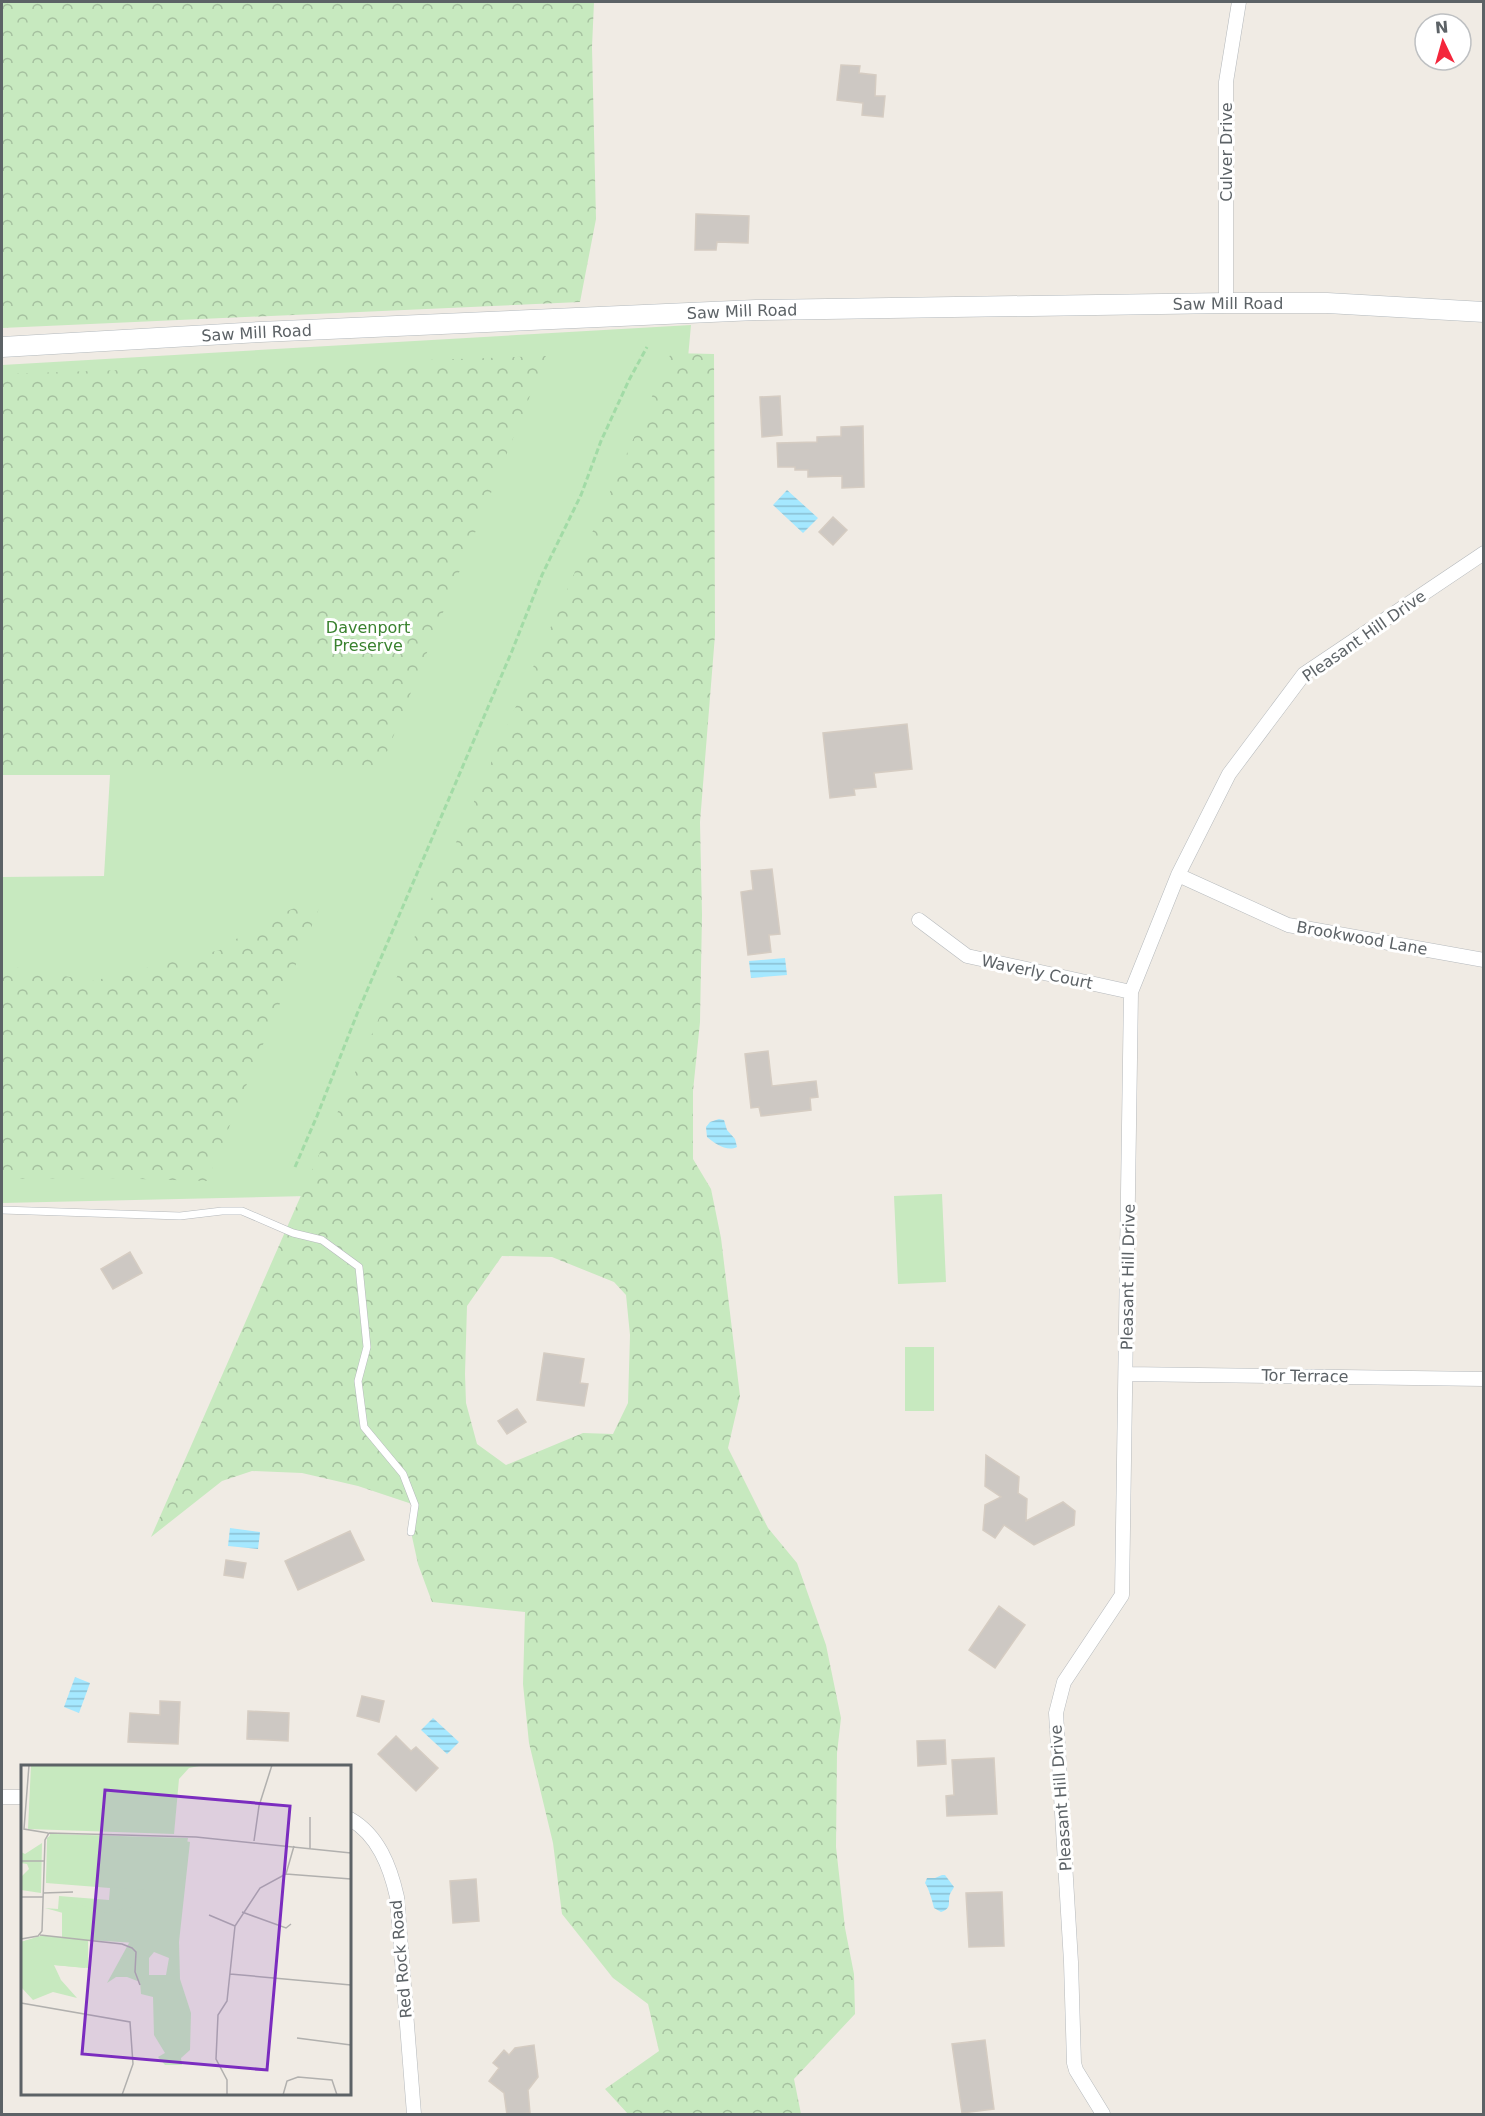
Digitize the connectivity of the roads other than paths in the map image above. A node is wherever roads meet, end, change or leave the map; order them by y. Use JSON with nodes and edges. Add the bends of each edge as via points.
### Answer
{"nodes":[{"id":1,"x":1239,"y":2,"type":"edge"},
{"id":2,"x":1226,"y":303,"type":"junction"},
{"id":3,"x":1484,"y":312,"type":"edge"},
{"id":4,"x":2,"y":347,"type":"edge"},
{"id":5,"x":1484,"y":554,"type":"edge"},
{"id":6,"x":1178,"y":875,"type":"junction"},
{"id":7,"x":919,"y":920,"type":"dead end"},
{"id":8,"x":1484,"y":960,"type":"edge"},
{"id":9,"x":1131,"y":992,"type":"junction"},
{"id":10,"x":2,"y":1210,"type":"edge"},
{"id":11,"x":1126,"y":1374,"type":"junction"},
{"id":12,"x":1484,"y":1379,"type":"edge"},
{"id":13,"x":411,"y":1532,"type":"dead end"},
{"id":14,"x":2,"y":1797,"type":"edge"},
{"id":15,"x":21,"y":1797,"type":"edge"},
{"id":16,"x":351,"y":1820,"type":"edge"},
{"id":17,"x":414,"y":2115,"type":"edge"},
{"id":18,"x":1103,"y":2115,"type":"edge"}],
"edges":[{"from":1,"to":2,"type":"street","name":"Culver Drive","via":[[1226,82]]},
{"from":2,"to":3,"type":"street","name":"Saw Mill Road","via":[[1327,303]]},
{"from":2,"to":4,"type":"street","name":"Saw Mill Road","via":[[756,310]]},
{"from":5,"to":6,"type":"street","name":"Pleasant Hill Drive","via":[[1304,674],[1229,774]]},
{"from":6,"to":8,"type":"street","name":"Brookwood Lane","via":[[1288,925]]},
{"from":6,"to":9,"type":"street","name":"Pleasant Hill Drive"},
{"from":7,"to":9,"type":"street","name":"Waverly Court","via":[[967,956]]},
{"from":9,"to":11,"type":"street","name":"Pleasant Hill Drive"},
{"from":10,"to":13,"type":"lane","via":[[180,1216],[242,1211],[293,1233],[322,1240],[359,1267],[367,1347],[357,1381],[364,1427],[403,1474],[415,1505]]},
{"from":11,"to":12,"type":"street","name":"Tor Terrace"},
{"from":11,"to":18,"type":"street","name":"Pleasant Hill Drive","via":[[1122,1595],[1064,1682],[1056,1713],[1074,2063]]},
{"from":14,"to":15,"type":"street"},
{"from":16,"to":17,"type":"street","name":"Red Rock Road","via":[[375,1841],[395,1887]]}]}
